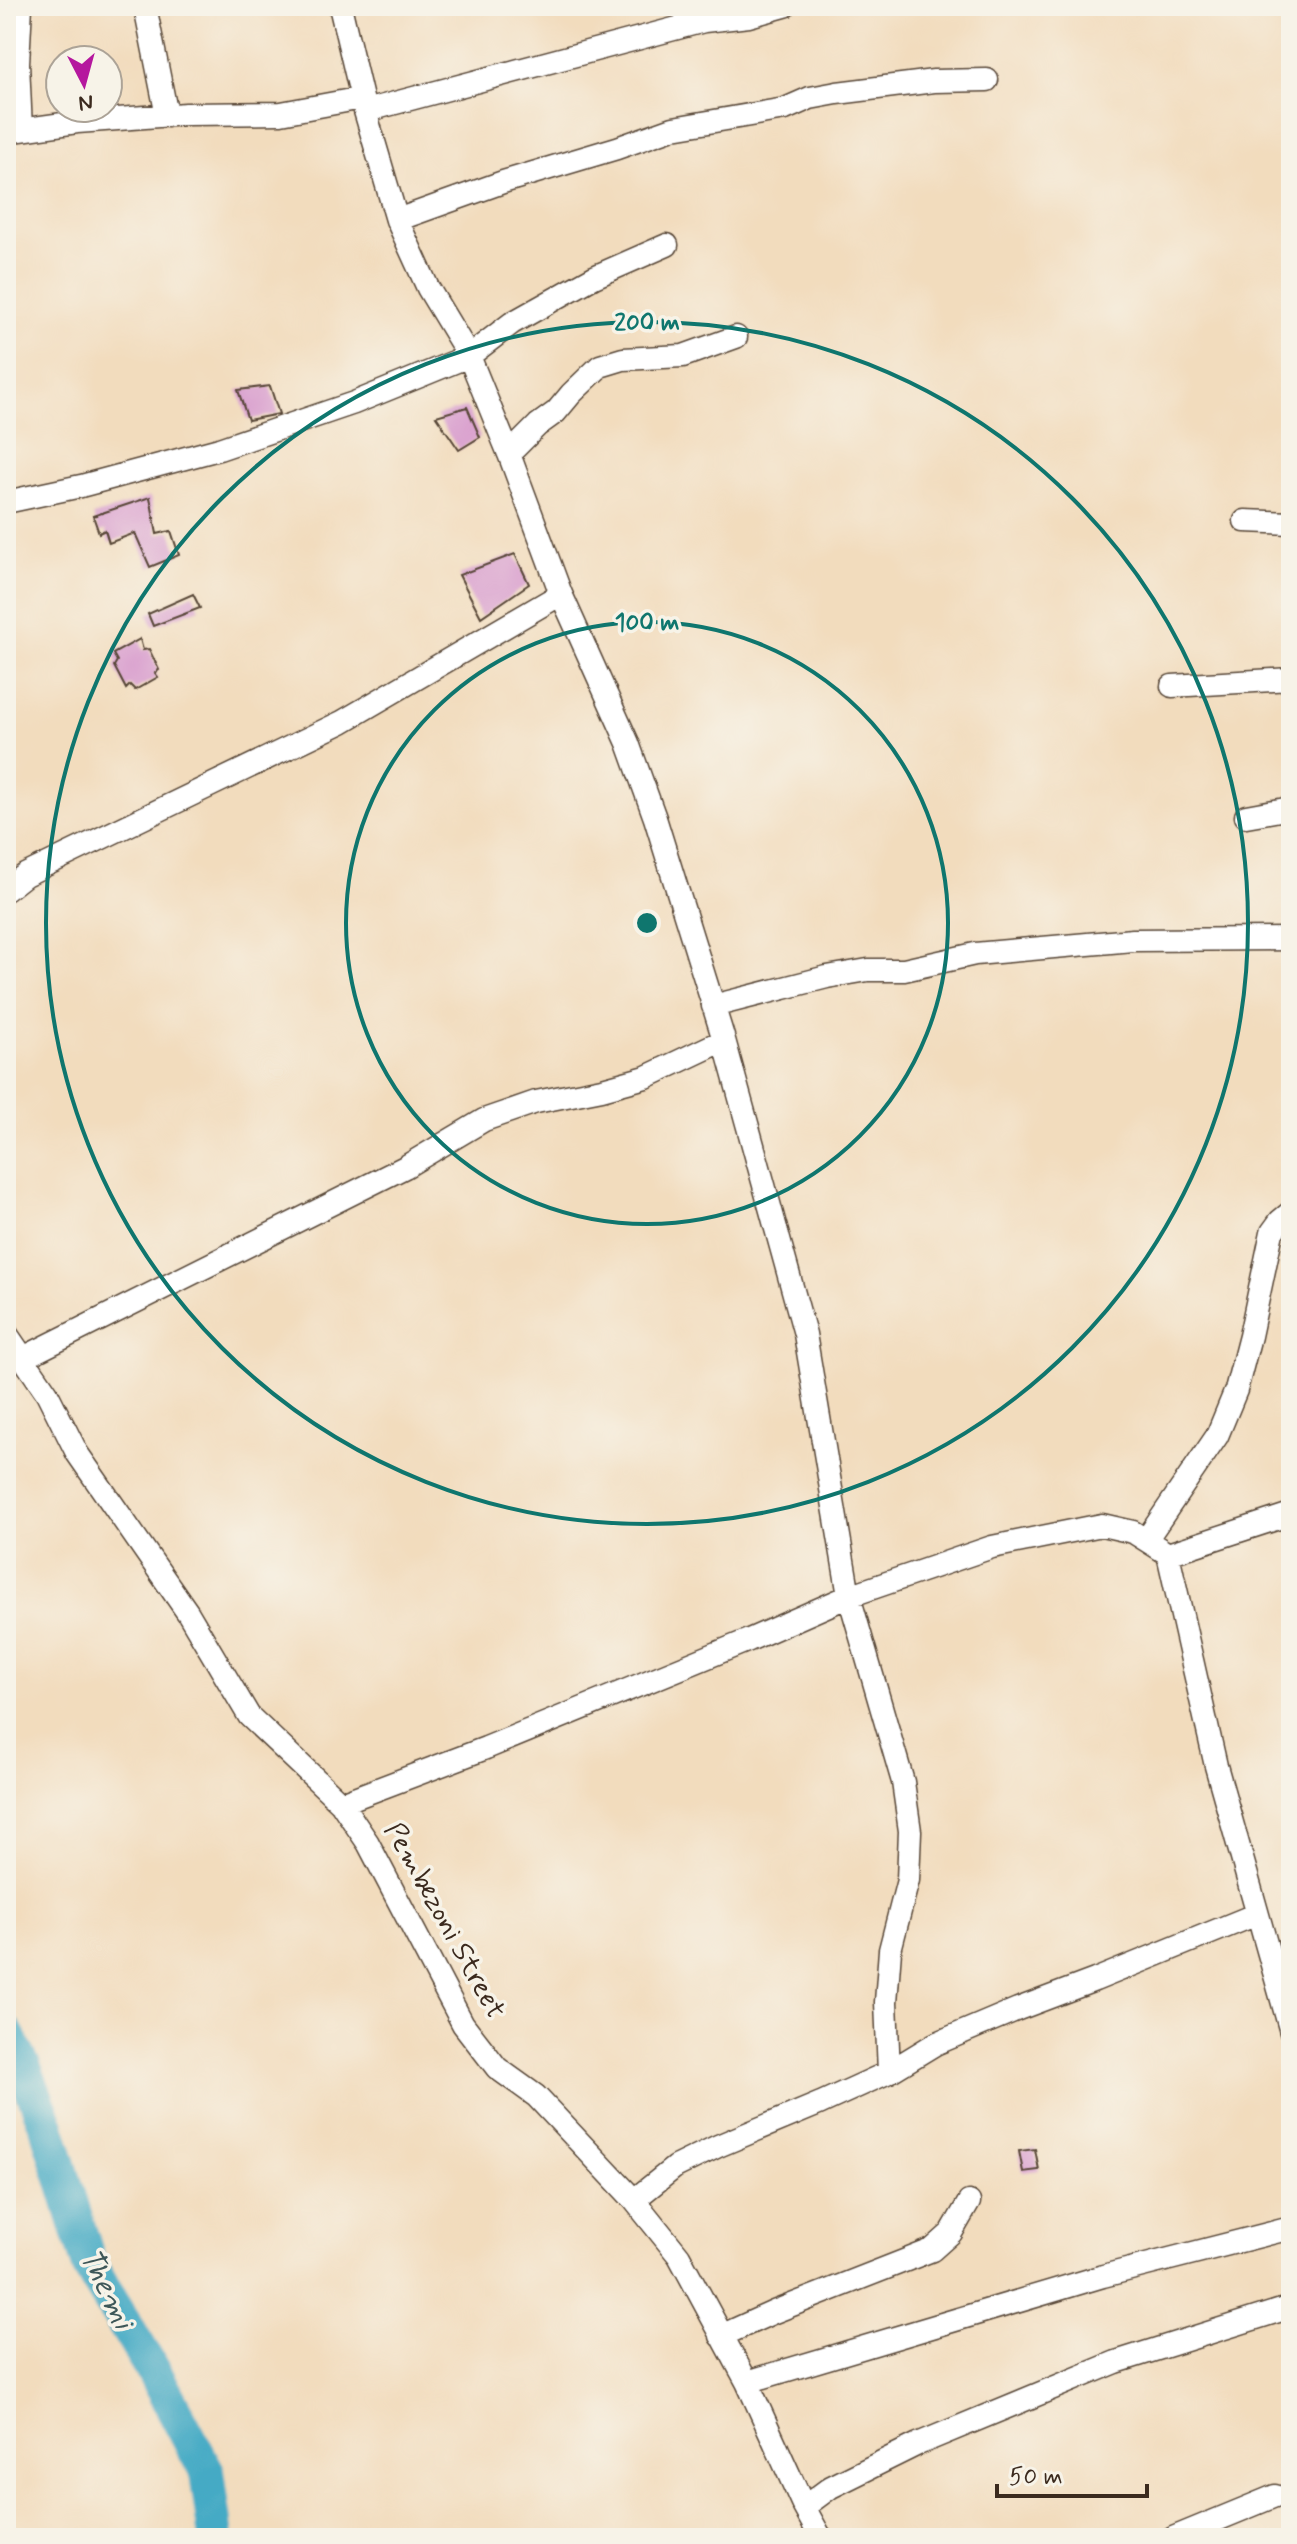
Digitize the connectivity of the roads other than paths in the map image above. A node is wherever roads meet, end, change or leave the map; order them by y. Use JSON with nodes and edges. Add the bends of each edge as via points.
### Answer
{"nodes":[{"id":1,"x":21,"y":6,"type":"edge"},
{"id":2,"x":145,"y":6,"type":"edge"},
{"id":3,"x":340,"y":6,"type":"edge"},
{"id":4,"x":785,"y":6,"type":"edge"},
{"id":5,"x":702,"y":13,"type":"edge"},
{"id":6,"x":987,"y":80,"type":"dead end"},
{"id":7,"x":364,"y":104,"type":"junction"},
{"id":8,"x":167,"y":116,"type":"junction"},
{"id":9,"x":14,"y":131,"type":"edge"},
{"id":10,"x":397,"y":220,"type":"junction"},
{"id":11,"x":667,"y":245,"type":"dead end"},
{"id":12,"x":736,"y":337,"type":"dead end"},
{"id":13,"x":469,"y":356,"type":"junction"},
{"id":14,"x":509,"y":454,"type":"junction"},
{"id":15,"x":6,"y":502,"type":"edge"},
{"id":16,"x":1245,"y":521,"type":"dead end"},
{"id":17,"x":1291,"y":523,"type":"edge"},
{"id":18,"x":561,"y":594,"type":"junction"},
{"id":19,"x":1291,"y":679,"type":"edge"},
{"id":20,"x":1172,"y":686,"type":"dead end"},
{"id":21,"x":1291,"y":808,"type":"edge"},
{"id":22,"x":1246,"y":816,"type":"dead end"},
{"id":23,"x":6,"y":890,"type":"edge"},
{"id":24,"x":1291,"y":939,"type":"edge"},
{"id":25,"x":713,"y":1006,"type":"junction"},
{"id":26,"x":724,"y":1040,"type":"junction"},
{"id":27,"x":1291,"y":1195,"type":"edge"},
{"id":28,"x":1285,"y":1216,"type":"edge"},
{"id":29,"x":6,"y":1333,"type":"edge"},
{"id":30,"x":23,"y":1358,"type":"junction"},
{"id":31,"x":1291,"y":1514,"type":"edge"},
{"id":32,"x":1146,"y":1540,"type":"junction"},
{"id":33,"x":1168,"y":1554,"type":"junction"},
{"id":34,"x":849,"y":1596,"type":"junction"},
{"id":35,"x":341,"y":1803,"type":"junction"},
{"id":36,"x":1257,"y":1914,"type":"junction"},
{"id":37,"x":1291,"y":2032,"type":"edge"},
{"id":38,"x":889,"y":2072,"type":"junction"},
{"id":39,"x":634,"y":2200,"type":"junction"},
{"id":40,"x":969,"y":2202,"type":"dead end"},
{"id":41,"x":1291,"y":2228,"type":"edge"},
{"id":42,"x":1291,"y":2307,"type":"edge"},
{"id":43,"x":721,"y":2336,"type":"junction"},
{"id":44,"x":747,"y":2382,"type":"junction"},
{"id":45,"x":1275,"y":2496,"type":"dead end"},
{"id":46,"x":804,"y":2507,"type":"junction"},
{"id":47,"x":821,"y":2538,"type":"edge"},
{"id":48,"x":1173,"y":2538,"type":"edge"}],
"edges":[{"from":1,"to":9,"type":"street"},
{"from":2,"to":8,"type":"street"},
{"from":3,"to":7,"type":"street"},
{"from":4,"to":5,"type":"street","via":[[749,16]]},
{"from":5,"to":7,"type":"street"},
{"from":6,"to":10,"type":"street","via":[[837,93],[785,109],[673,128]]},
{"from":7,"to":8,"type":"street"},
{"from":7,"to":10,"type":"street"},
{"from":8,"to":9,"type":"street"},
{"from":10,"to":13,"type":"street","via":[[428,288]]},
{"from":11,"to":13,"type":"street","via":[[566,292]]},
{"from":12,"to":14,"type":"street","via":[[683,356],[623,359],[600,366]]},
{"from":13,"to":14,"type":"street"},
{"from":13,"to":15,"type":"street","via":[[219,449]]},
{"from":14,"to":18,"type":"street"},
{"from":16,"to":17,"type":"street"},
{"from":18,"to":23,"type":"street","via":[[342,722],[25,875]]},
{"from":18,"to":25,"type":"street","via":[[628,743]]},
{"from":19,"to":20,"type":"street"},
{"from":21,"to":22,"type":"street"},
{"from":24,"to":25,"type":"street","via":[[1133,940],[975,954],[904,970],[827,977]]},
{"from":25,"to":26,"type":"street"},
{"from":26,"to":30,"type":"street","via":[[646,1077],[536,1102],[484,1120],[405,1167]]},
{"from":26,"to":34,"type":"street","via":[[805,1334]]},
{"from":27,"to":28,"type":"street"},
{"from":28,"to":32,"type":"street","via":[[1272,1232],[1236,1390],[1217,1436]]},
{"from":29,"to":30,"type":"street","name":"Pembezoni Street"},
{"from":30,"to":35,"type":"street","name":"Pembezoni Street","via":[[77,1453],[188,1613],[249,1716]]},
{"from":31,"to":33,"type":"street"},
{"from":32,"to":33,"type":"street"},
{"from":32,"to":34,"type":"street","via":[[1102,1525],[992,1547]]},
{"from":33,"to":36,"type":"street","via":[[1216,1766]]},
{"from":34,"to":35,"type":"street"},
{"from":34,"to":38,"type":"street","via":[[903,1782],[910,1831],[908,1880],[890,1950]]},
{"from":35,"to":39,"type":"street","name":"Pembezoni Street","via":[[368,1843],[463,2024],[497,2068],[536,2096]]},
{"from":36,"to":37,"type":"street"},
{"from":36,"to":38,"type":"street","via":[[962,2032]]},
{"from":38,"to":39,"type":"street","via":[[675,2167]]},
{"from":39,"to":43,"type":"street","name":"Pembezoni Street","via":[[679,2256]]},
{"from":40,"to":43,"type":"street","via":[[951,2233],[932,2250]]},
{"from":41,"to":44,"type":"street","via":[[1103,2276]]},
{"from":42,"to":46,"type":"street","via":[[1116,2362],[918,2444],[831,2487]]},
{"from":43,"to":44,"type":"street","name":"Pembezoni Street"},
{"from":44,"to":46,"type":"street","name":"Pembezoni Street"},
{"from":45,"to":48,"type":"street"},
{"from":46,"to":47,"type":"street","name":"Pembezoni Street"}]}
